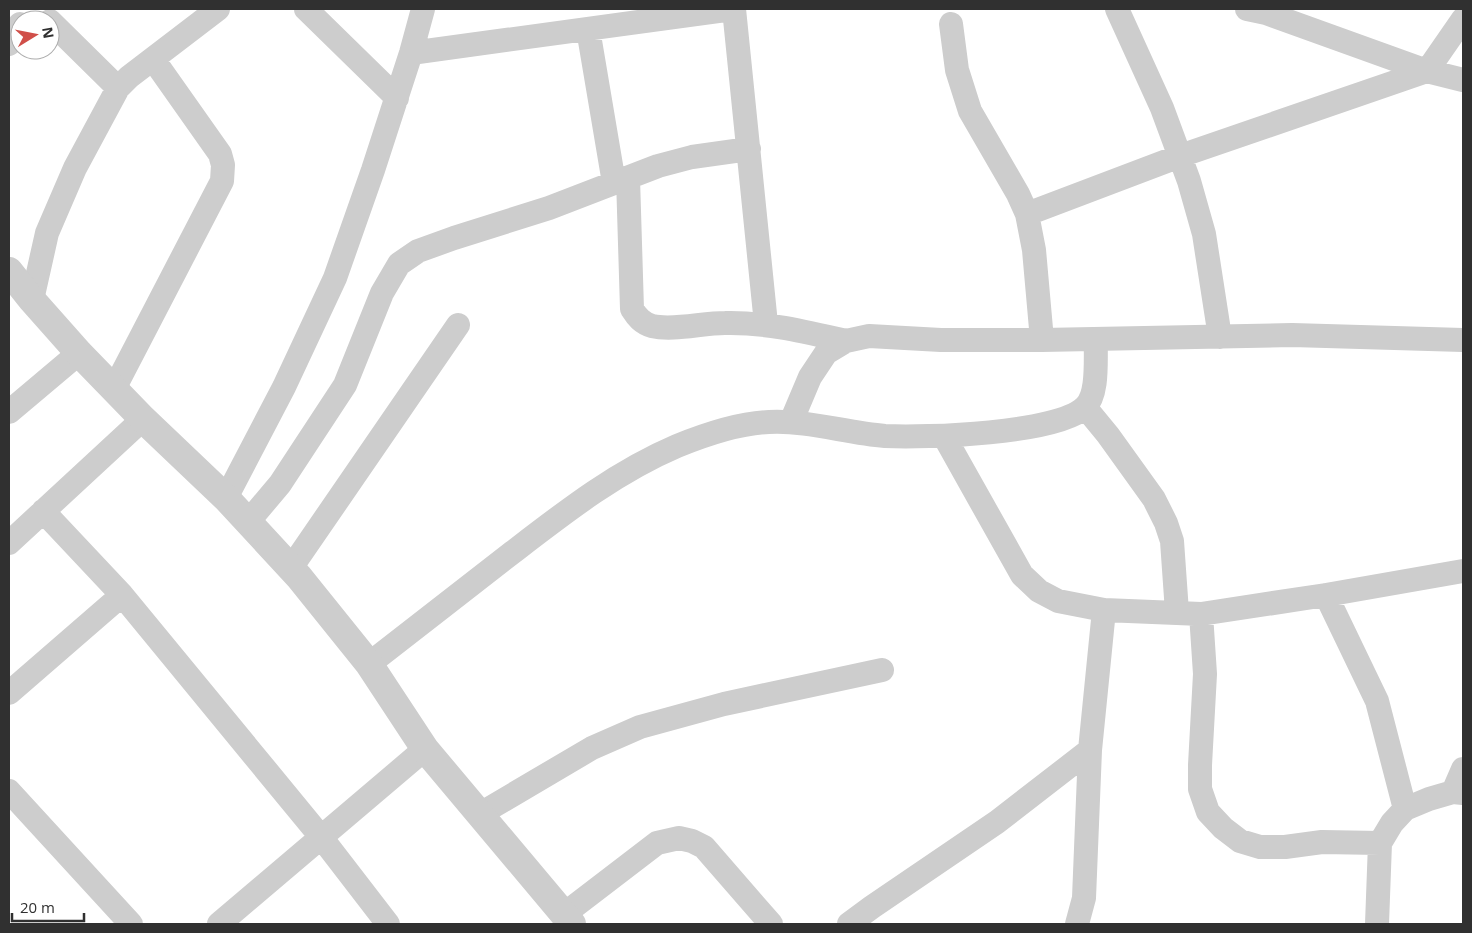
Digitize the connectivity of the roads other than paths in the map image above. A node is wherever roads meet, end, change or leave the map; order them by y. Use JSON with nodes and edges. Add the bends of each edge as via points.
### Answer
{"nodes":[{"id":1,"x":218,"y":9,"type":"edge"},
{"id":2,"x":306,"y":9,"type":"edge"},
{"id":3,"x":423,"y":9,"type":"edge"},
{"id":4,"x":733,"y":9,"type":"edge"},
{"id":5,"x":1117,"y":9,"type":"edge"},
{"id":6,"x":1261,"y":10,"type":"edge"},
{"id":7,"x":1463,"y":19,"type":"edge"},
{"id":8,"x":951,"y":24,"type":"dead end"},
{"id":9,"x":588,"y":29,"type":"junction"},
{"id":10,"x":60,"y":30,"type":"edge"},
{"id":11,"x":411,"y":53,"type":"junction"},
{"id":12,"x":153,"y":59,"type":"junction"},
{"id":13,"x":1427,"y":72,"type":"junction"},
{"id":14,"x":1463,"y":80,"type":"edge"},
{"id":15,"x":118,"y":88,"type":"junction"},
{"id":16,"x":397,"y":98,"type":"junction"},
{"id":17,"x":749,"y":149,"type":"junction"},
{"id":18,"x":1180,"y":156,"type":"junction"},
{"id":19,"x":621,"y":181,"type":"junction"},
{"id":20,"x":1027,"y":214,"type":"junction"},
{"id":21,"x":9,"y":271,"type":"edge"},
{"id":22,"x":32,"y":300,"type":"junction"},
{"id":23,"x":766,"y":324,"type":"junction"},
{"id":24,"x":458,"y":325,"type":"dead end"},
{"id":25,"x":1220,"y":336,"type":"junction"},
{"id":26,"x":1042,"y":340,"type":"junction"},
{"id":27,"x":1096,"y":340,"type":"junction"},
{"id":28,"x":1463,"y":340,"type":"edge"},
{"id":29,"x":846,"y":341,"type":"junction"},
{"id":30,"x":79,"y":353,"type":"junction"},
{"id":31,"x":114,"y":389,"type":"junction"},
{"id":32,"x":1085,"y":408,"type":"junction"},
{"id":33,"x":9,"y":412,"type":"edge"},
{"id":34,"x":143,"y":419,"type":"junction"},
{"id":35,"x":791,"y":422,"type":"junction"},
{"id":36,"x":944,"y":436,"type":"junction"},
{"id":37,"x":226,"y":498,"type":"junction"},
{"id":38,"x":43,"y":511,"type":"junction"},
{"id":39,"x":248,"y":522,"type":"junction"},
{"id":40,"x":9,"y":543,"type":"edge"},
{"id":41,"x":291,"y":568,"type":"junction"},
{"id":42,"x":1463,"y":571,"type":"edge"},
{"id":43,"x":122,"y":595,"type":"junction"},
{"id":44,"x":1326,"y":595,"type":"junction"},
{"id":45,"x":1104,"y":610,"type":"junction"},
{"id":46,"x":1177,"y":612,"type":"junction"},
{"id":47,"x":1201,"y":614,"type":"junction"},
{"id":48,"x":369,"y":664,"type":"junction"},
{"id":49,"x":882,"y":670,"type":"dead end"},
{"id":50,"x":9,"y":693,"type":"edge"},
{"id":51,"x":425,"y":749,"type":"junction"},
{"id":52,"x":1090,"y":750,"type":"junction"},
{"id":53,"x":1463,"y":769,"type":"edge"},
{"id":54,"x":9,"y":791,"type":"edge"},
{"id":55,"x":1458,"y":793,"type":"edge"},
{"id":56,"x":1405,"y":809,"type":"junction"},
{"id":57,"x":480,"y":814,"type":"junction"},
{"id":58,"x":321,"y":837,"type":"junction"},
{"id":59,"x":1380,"y":843,"type":"junction"},
{"id":60,"x":568,"y":919,"type":"edge"},
{"id":61,"x":131,"y":924,"type":"edge"},
{"id":62,"x":219,"y":924,"type":"edge"},
{"id":63,"x":388,"y":924,"type":"edge"},
{"id":64,"x":771,"y":924,"type":"edge"},
{"id":65,"x":848,"y":924,"type":"edge"},
{"id":66,"x":1077,"y":924,"type":"edge"},
{"id":67,"x":1378,"y":924,"type":"edge"}],
"edges":[{"from":1,"to":12,"type":"street"},
{"from":2,"to":16,"type":"street"},
{"from":3,"to":11,"type":"street"},
{"from":4,"to":9,"type":"street"},
{"from":4,"to":17,"type":"street"},
{"from":5,"to":18,"type":"street"},
{"from":6,"to":13,"type":"street"},
{"from":7,"to":13,"type":"street"},
{"from":8,"to":20,"type":"street","via":[[957,70],[970,111]]},
{"from":9,"to":11,"type":"street"},
{"from":9,"to":19,"type":"street"},
{"from":10,"to":15,"type":"street"},
{"from":11,"to":16,"type":"street"},
{"from":12,"to":15,"type":"street"},
{"from":12,"to":31,"type":"street","via":[[220,154],[222,180]]},
{"from":13,"to":14,"type":"street"},
{"from":13,"to":18,"type":"street"},
{"from":15,"to":22,"type":"street","via":[[75,168],[47,233]]},
{"from":16,"to":37,"type":"street","via":[[335,278],[284,387]]},
{"from":17,"to":19,"type":"street","via":[[692,157]]},
{"from":17,"to":23,"type":"street"},
{"from":18,"to":20,"type":"street"},
{"from":18,"to":25,"type":"street","via":[[1204,234]]},
{"from":19,"to":23,"type":"street","via":[[632,309],[639,320],[651,326],[668,327]]},
{"from":19,"to":39,"type":"street","via":[[418,251],[399,264],[382,293],[345,385],[280,484]]},
{"from":20,"to":26,"type":"street","via":[[1034,250]]},
{"from":21,"to":22,"type":"street"},
{"from":22,"to":30,"type":"street"},
{"from":23,"to":29,"type":"street"},
{"from":24,"to":41,"type":"street"},
{"from":25,"to":27,"type":"street"},
{"from":25,"to":28,"type":"street"},
{"from":26,"to":27,"type":"street"},
{"from":26,"to":29,"type":"street","via":[[869,336]]},
{"from":27,"to":32,"type":"street","via":[[1093,395]]},
{"from":29,"to":35,"type":"street","via":[[826,353],[810,377]]},
{"from":30,"to":31,"type":"street"},
{"from":30,"to":33,"type":"street"},
{"from":31,"to":34,"type":"street"},
{"from":32,"to":36,"type":"street","via":[[1065,418],[1020,429]]},
{"from":32,"to":46,"type":"street","via":[[1154,499],[1166,523],[1172,541]]},
{"from":34,"to":37,"type":"street"},
{"from":34,"to":38,"type":"street"},
{"from":35,"to":36,"type":"street","via":[[884,436]]},
{"from":35,"to":48,"type":"street","via":[[732,428],[678,446],[631,467],[584,497]]},
{"from":36,"to":45,"type":"street","via":[[1022,575],[1038,591],[1058,601]]},
{"from":37,"to":39,"type":"street"},
{"from":38,"to":40,"type":"street"},
{"from":38,"to":43,"type":"street"},
{"from":39,"to":41,"type":"street"},
{"from":41,"to":48,"type":"street"},
{"from":42,"to":44,"type":"street"},
{"from":43,"to":50,"type":"street"},
{"from":43,"to":58,"type":"street"},
{"from":44,"to":47,"type":"street"},
{"from":44,"to":56,"type":"street","via":[[1377,701]]},
{"from":45,"to":46,"type":"street"},
{"from":45,"to":52,"type":"street"},
{"from":46,"to":47,"type":"street"},
{"from":47,"to":59,"type":"street","via":[[1205,674],[1200,789],[1208,812],[1240,841],[1260,847],[1322,842]]},
{"from":48,"to":51,"type":"street"},
{"from":49,"to":57,"type":"street","via":[[724,704],[640,727],[592,748]]},
{"from":51,"to":57,"type":"street"},
{"from":51,"to":58,"type":"street"},
{"from":52,"to":65,"type":"street","via":[[997,822]]},
{"from":52,"to":66,"type":"street","via":[[1084,898]]},
{"from":53,"to":55,"type":"street"},
{"from":54,"to":61,"type":"street"},
{"from":55,"to":56,"type":"street","via":[[1428,799]]},
{"from":56,"to":59,"type":"street"},
{"from":57,"to":60,"type":"street"},
{"from":58,"to":62,"type":"street"},
{"from":58,"to":63,"type":"street"},
{"from":59,"to":67,"type":"street"},
{"from":60,"to":64,"type":"street","via":[[656,843],[679,838],[704,847]]}]}
